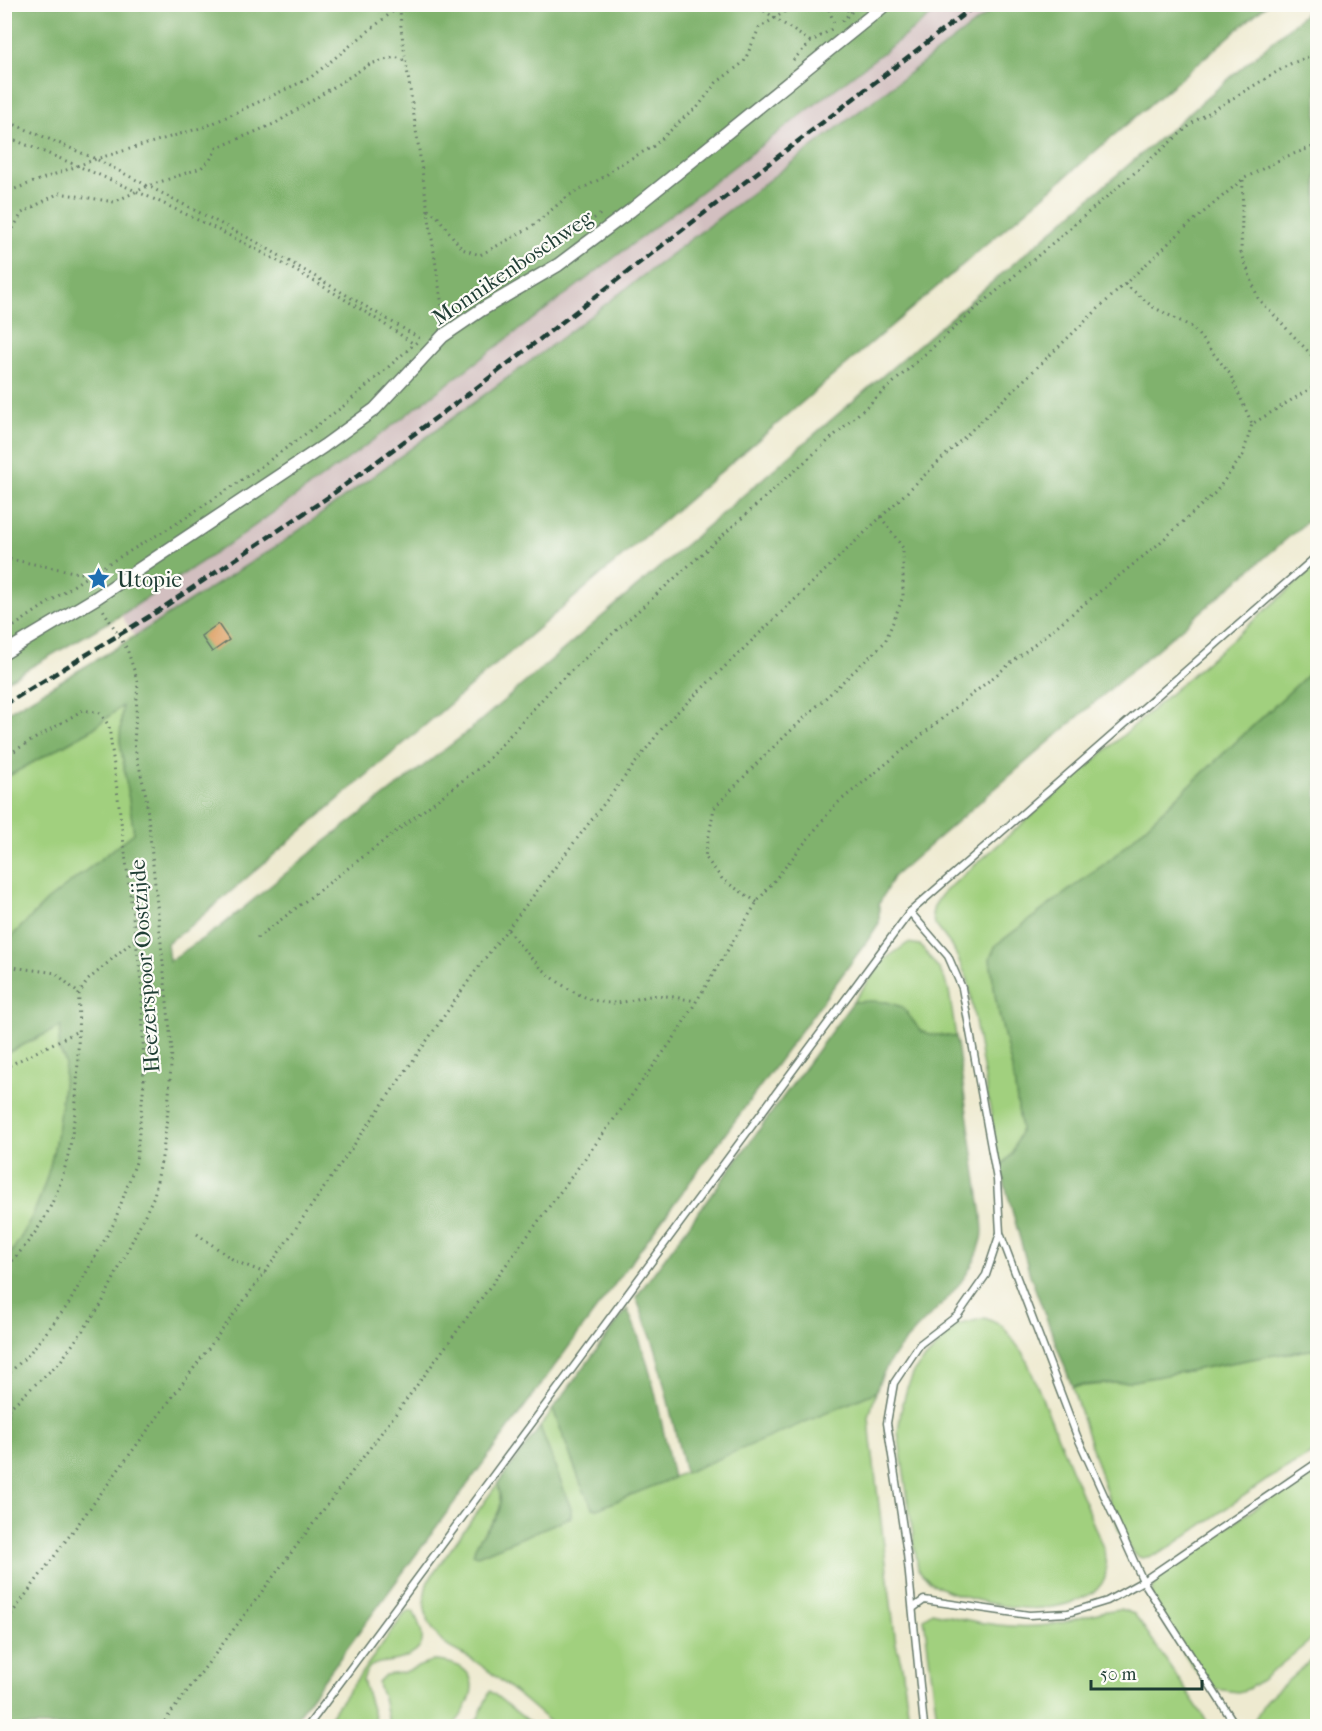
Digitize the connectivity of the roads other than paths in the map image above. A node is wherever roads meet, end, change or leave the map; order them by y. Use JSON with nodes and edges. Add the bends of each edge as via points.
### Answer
{"nodes":[{"id":1,"x":886,"y":4,"type":"edge"},
{"id":2,"x":1317,"y":555,"type":"edge"},
{"id":3,"x":4,"y":653,"type":"edge"},
{"id":4,"x":910,"y":912,"type":"junction"},
{"id":5,"x":999,"y":1233,"type":"junction"},
{"id":6,"x":1317,"y":1462,"type":"edge"},
{"id":7,"x":1143,"y":1581,"type":"junction"},
{"id":8,"x":913,"y":1608,"type":"junction"},
{"id":9,"x":308,"y":1726,"type":"edge"},
{"id":10,"x":924,"y":1726,"type":"edge"},
{"id":11,"x":1236,"y":1726,"type":"edge"}],
"edges":[{"from":1,"to":3,"type":"street","name":"Monnikenboschweg","via":[[630,212],[558,265],[443,336],[375,409],[96,598]]},
{"from":2,"to":4,"type":"lane"},
{"from":4,"to":5,"type":"lane","via":[[948,956],[962,988],[997,1180]]},
{"from":4,"to":9,"type":"lane"},
{"from":5,"to":7,"type":"lane","via":[[1077,1436]]},
{"from":5,"to":8,"type":"lane","via":[[986,1275],[964,1307],[920,1344],[894,1383],[887,1423]]},
{"from":6,"to":7,"type":"lane"},
{"from":7,"to":8,"type":"lane","via":[[1107,1601],[1068,1613],[1029,1616],[924,1600]]},
{"from":7,"to":11,"type":"lane"},
{"from":8,"to":10,"type":"lane"}]}
